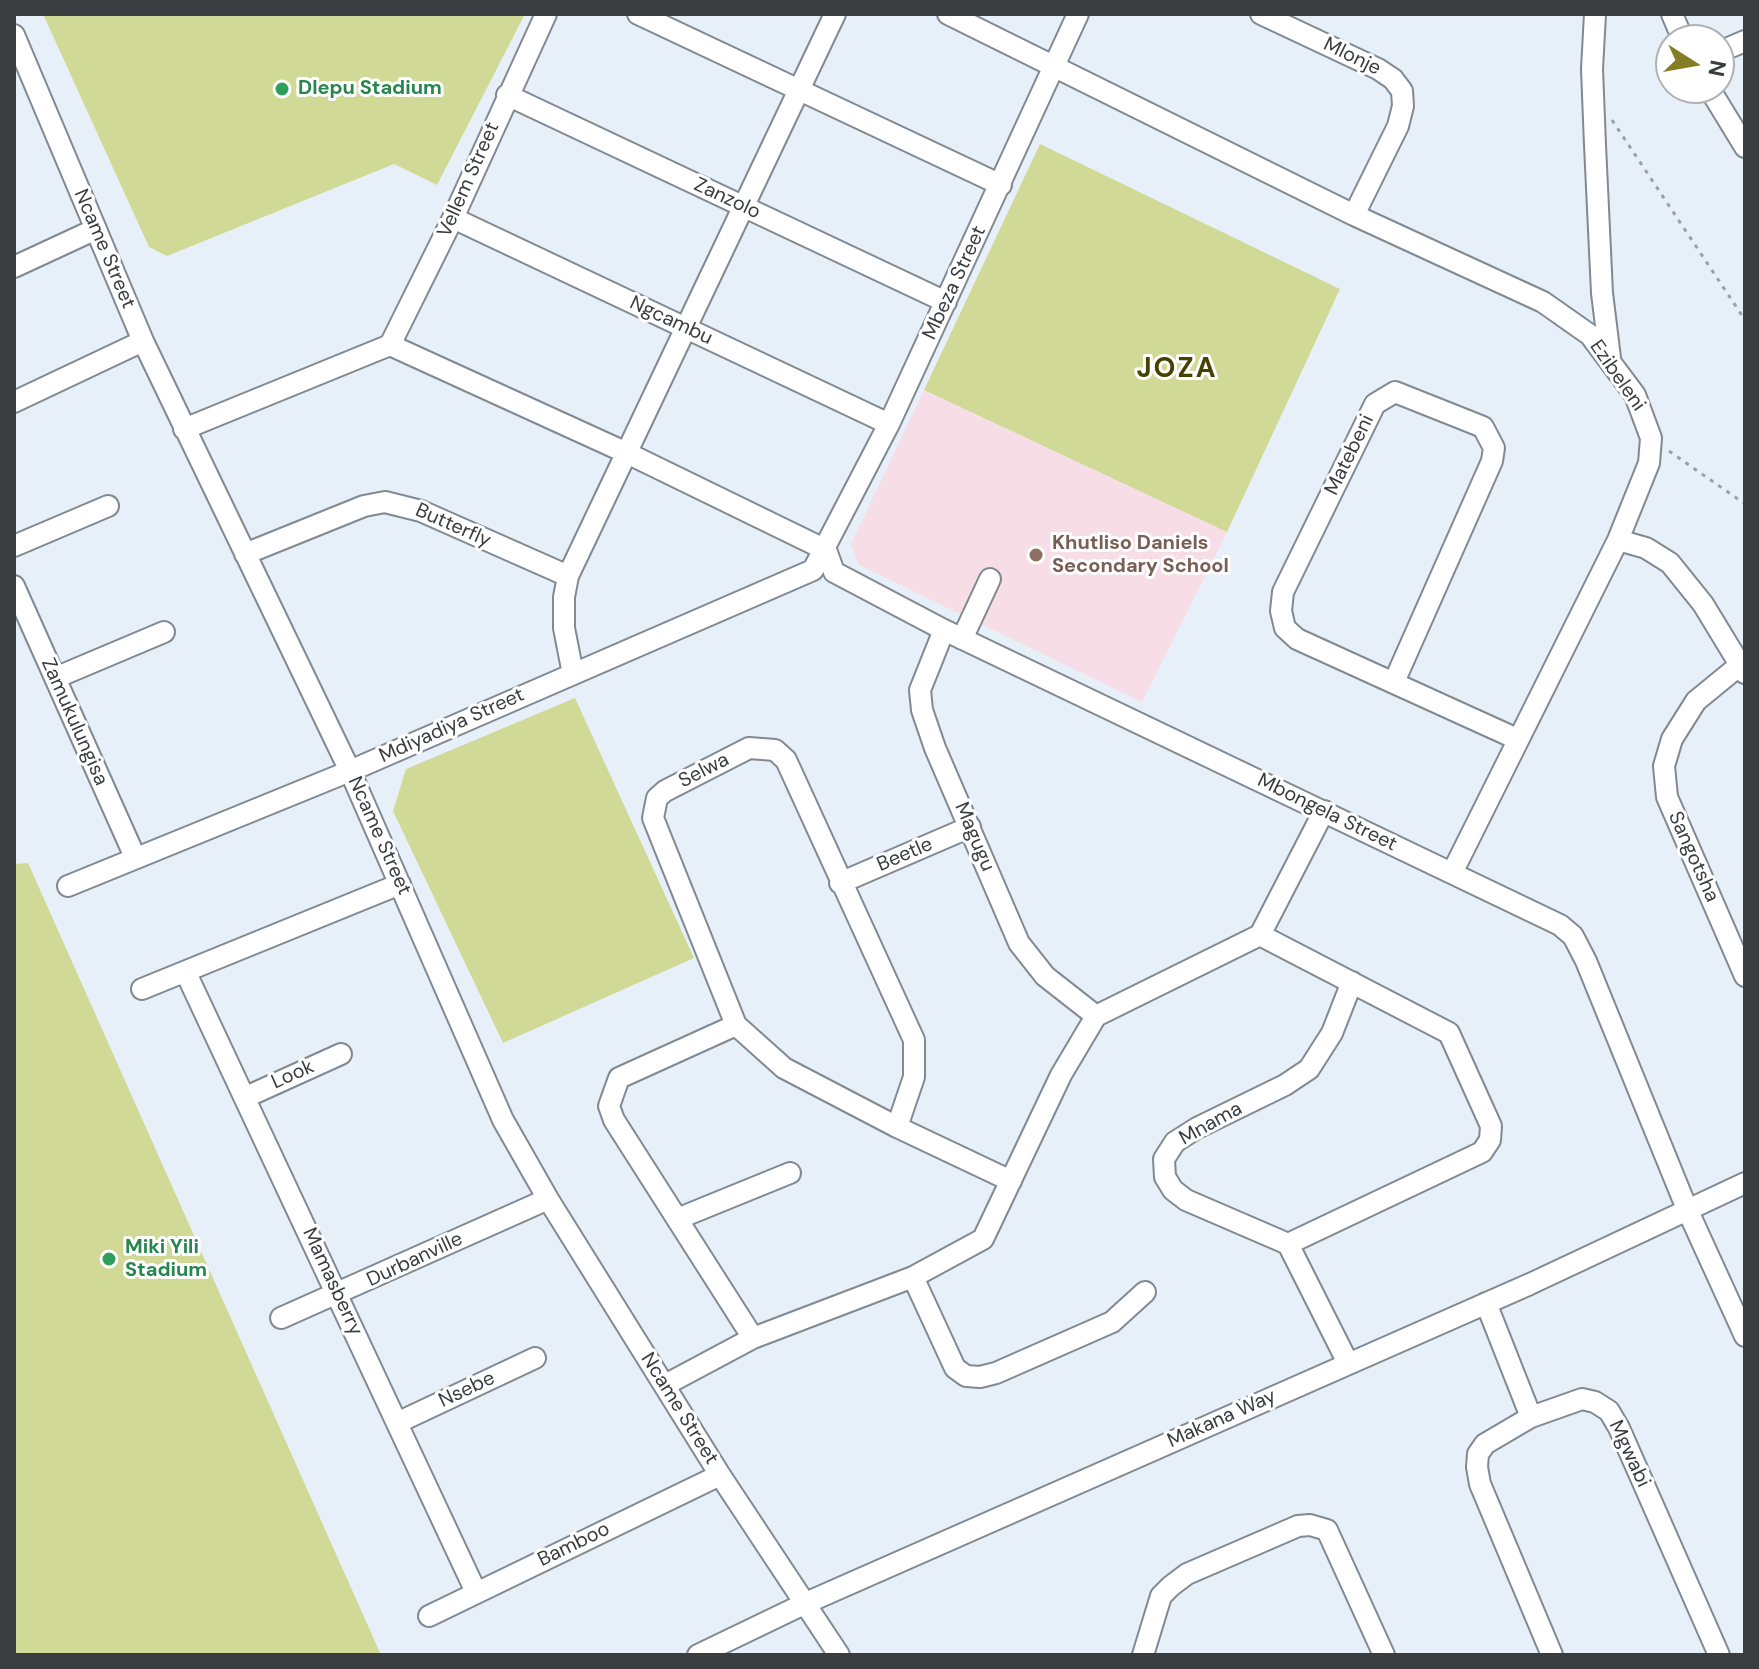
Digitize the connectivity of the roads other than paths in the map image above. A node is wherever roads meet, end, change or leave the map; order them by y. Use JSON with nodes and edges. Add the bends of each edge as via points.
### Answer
{"nodes":[{"id":1,"x":546,"y":14,"type":"edge"},
{"id":2,"x":638,"y":14,"type":"edge"},
{"id":3,"x":835,"y":14,"type":"edge"},
{"id":4,"x":948,"y":14,"type":"edge"},
{"id":5,"x":1078,"y":14,"type":"edge"},
{"id":6,"x":1261,"y":14,"type":"edge"},
{"id":7,"x":1595,"y":14,"type":"edge"},
{"id":8,"x":14,"y":35,"type":"edge"},
{"id":9,"x":1056,"y":66,"type":"junction"},
{"id":10,"x":800,"y":90,"type":"junction"},
{"id":11,"x":507,"y":95,"type":"junction"},
{"id":12,"x":1719,"y":104,"type":"edge"},
{"id":13,"x":1745,"y":147,"type":"edge"},
{"id":14,"x":1001,"y":185,"type":"junction"},
{"id":15,"x":744,"y":207,"type":"junction"},
{"id":16,"x":1354,"y":215,"type":"junction"},
{"id":17,"x":453,"y":218,"type":"junction"},
{"id":18,"x":96,"y":229,"type":"junction"},
{"id":19,"x":14,"y":267,"type":"edge"},
{"id":20,"x":946,"y":302,"type":"junction"},
{"id":21,"x":687,"y":329,"type":"junction"},
{"id":22,"x":143,"y":341,"type":"junction"},
{"id":23,"x":390,"y":345,"type":"junction"},
{"id":24,"x":1610,"y":358,"type":"junction"},
{"id":25,"x":14,"y":402,"type":"edge"},
{"id":26,"x":889,"y":424,"type":"junction"},
{"id":27,"x":184,"y":429,"type":"junction"},
{"id":28,"x":629,"y":454,"type":"junction"},
{"id":29,"x":108,"y":506,"type":"dead end"},
{"id":30,"x":1618,"y":540,"type":"junction"},
{"id":31,"x":14,"y":546,"type":"edge"},
{"id":32,"x":826,"y":550,"type":"junction"},
{"id":33,"x":245,"y":554,"type":"junction"},
{"id":34,"x":568,"y":576,"type":"junction"},
{"id":35,"x":990,"y":579,"type":"dead end"},
{"id":36,"x":14,"y":586,"type":"edge"},
{"id":37,"x":164,"y":632,"type":"dead end"},
{"id":38,"x":953,"y":634,"type":"junction"},
{"id":39,"x":1742,"y":669,"type":"edge"},
{"id":40,"x":573,"y":674,"type":"junction"},
{"id":41,"x":55,"y":678,"type":"junction"},
{"id":42,"x":1394,"y":682,"type":"junction"},
{"id":43,"x":1517,"y":739,"type":"junction"},
{"id":44,"x":350,"y":771,"type":"junction"},
{"id":45,"x":1324,"y":811,"type":"junction"},
{"id":46,"x":970,"y":827,"type":"junction"},
{"id":47,"x":135,"y":857,"type":"junction"},
{"id":48,"x":1452,"y":873,"type":"junction"},
{"id":49,"x":840,"y":883,"type":"junction"},
{"id":50,"x":400,"y":884,"type":"junction"},
{"id":51,"x":68,"y":886,"type":"dead end"},
{"id":52,"x":1260,"y":935,"type":"junction"},
{"id":53,"x":186,"y":973,"type":"junction"},
{"id":54,"x":1745,"y":976,"type":"edge"},
{"id":55,"x":1352,"y":982,"type":"junction"},
{"id":56,"x":142,"y":989,"type":"dead end"},
{"id":57,"x":1096,"y":1016,"type":"junction"},
{"id":58,"x":736,"y":1025,"type":"junction"},
{"id":59,"x":341,"y":1054,"type":"dead end"},
{"id":60,"x":246,"y":1097,"type":"junction"},
{"id":61,"x":897,"y":1127,"type":"junction"},
{"id":62,"x":790,"y":1173,"type":"dead end"},
{"id":63,"x":1011,"y":1181,"type":"junction"},
{"id":64,"x":1745,"y":1183,"type":"edge"},
{"id":65,"x":548,"y":1199,"type":"junction"},
{"id":66,"x":1687,"y":1209,"type":"junction"},
{"id":67,"x":677,"y":1219,"type":"junction"},
{"id":68,"x":1288,"y":1244,"type":"junction"},
{"id":69,"x":913,"y":1277,"type":"junction"},
{"id":70,"x":1145,"y":1292,"type":"dead end"},
{"id":71,"x":337,"y":1295,"type":"junction"},
{"id":72,"x":1486,"y":1303,"type":"junction"},
{"id":73,"x":281,"y":1318,"type":"dead end"},
{"id":74,"x":1745,"y":1336,"type":"edge"},
{"id":75,"x":753,"y":1338,"type":"junction"},
{"id":76,"x":535,"y":1358,"type":"dead end"},
{"id":77,"x":1348,"y":1363,"type":"junction"},
{"id":78,"x":665,"y":1385,"type":"junction"},
{"id":79,"x":1531,"y":1417,"type":"junction"},
{"id":80,"x":399,"y":1422,"type":"junction"},
{"id":81,"x":720,"y":1475,"type":"junction"},
{"id":82,"x":476,"y":1592,"type":"junction"},
{"id":83,"x":806,"y":1603,"type":"junction"},
{"id":84,"x":429,"y":1616,"type":"dead end"},
{"id":85,"x":698,"y":1655,"type":"edge"},
{"id":86,"x":839,"y":1655,"type":"edge"},
{"id":87,"x":1143,"y":1655,"type":"edge"},
{"id":88,"x":1384,"y":1655,"type":"edge"},
{"id":89,"x":1552,"y":1655,"type":"edge"},
{"id":90,"x":1719,"y":1655,"type":"edge"}],
"edges":[{"from":1,"to":11,"type":"street","name":"Vellem Street"},
{"from":2,"to":10,"type":"street"},
{"from":3,"to":10,"type":"street"},
{"from":4,"to":9,"type":"street","name":"Ezibeleni"},
{"from":5,"to":9,"type":"street","name":"Mbeza Street"},
{"from":6,"to":16,"type":"street","name":"Mlonje","via":[[1378,69],[1402,91],[1398,126]]},
{"from":7,"to":24,"type":"street","via":[[1598,219]]},
{"from":8,"to":18,"type":"street","name":"Ncame Street"},
{"from":9,"to":14,"type":"street","name":"Mbeza Street"},
{"from":9,"to":16,"type":"street","name":"Ezibeleni"},
{"from":10,"to":14,"type":"street"},
{"from":10,"to":15,"type":"street"},
{"from":11,"to":15,"type":"street","name":"Zanzolo"},
{"from":11,"to":17,"type":"street","name":"Vellem Street"},
{"from":12,"to":13,"type":"street"},
{"from":14,"to":20,"type":"street","name":"Mbeza Street"},
{"from":15,"to":20,"type":"street","name":"Zanzolo"},
{"from":15,"to":21,"type":"street"},
{"from":16,"to":24,"type":"street","name":"Ezibeleni","via":[[1543,302],[1590,335]]},
{"from":17,"to":21,"type":"street","name":"Ngcambu"},
{"from":17,"to":23,"type":"street","name":"Vellem Street"},
{"from":18,"to":19,"type":"street"},
{"from":18,"to":22,"type":"street","name":"Ncame Street"},
{"from":20,"to":26,"type":"street","name":"Mbeza Street"},
{"from":21,"to":26,"type":"street","name":"Ngcambu"},
{"from":21,"to":28,"type":"street"},
{"from":22,"to":25,"type":"street"},
{"from":22,"to":27,"type":"street","name":"Ncame Street"},
{"from":23,"to":27,"type":"street"},
{"from":23,"to":28,"type":"street"},
{"from":24,"to":30,"type":"street","name":"Ezibeleni","via":[[1646,416],[1651,438],[1649,463]]},
{"from":26,"to":32,"type":"street","name":"Mbeza Street"},
{"from":27,"to":33,"type":"street","name":"Ncame Street"},
{"from":28,"to":32,"type":"street"},
{"from":28,"to":34,"type":"street"},
{"from":29,"to":31,"type":"street"},
{"from":30,"to":39,"type":"street","name":"Sangotsha","via":[[1646,548],[1670,563],[1703,604]]},
{"from":30,"to":43,"type":"street","name":"Ezibeleni"},
{"from":32,"to":38,"type":"street","name":"Mbongela Street","via":[[834,572]]},
{"from":32,"to":40,"type":"street","name":"Mdiyadiya Street","via":[[813,570]]},
{"from":33,"to":34,"type":"street","name":"Butterfly","via":[[385,502],[421,511]]},
{"from":33,"to":44,"type":"street","name":"Ncame Street"},
{"from":34,"to":40,"type":"street","via":[[564,628]]},
{"from":35,"to":38,"type":"street","name":"Magugu"},
{"from":36,"to":41,"type":"street","name":"Zamukulungisa"},
{"from":37,"to":41,"type":"street"},
{"from":38,"to":45,"type":"street","name":"Mbongela Street"},
{"from":38,"to":46,"type":"street","name":"Magugu","via":[[920,690],[922,710]]},
{"from":39,"to":54,"type":"street","name":"Sangotsha","via":[[1696,701],[1672,739],[1664,766],[1667,797]]},
{"from":40,"to":44,"type":"street","name":"Mdiyadiya Street"},
{"from":41,"to":47,"type":"street","name":"Zamukulungisa"},
{"from":42,"to":42,"type":"street","name":"Matebeni","via":[[1297,639],[1285,628],[1281,611],[1283,592],[1375,404],[1395,392],[1483,427],[1494,448]]},
{"from":42,"to":43,"type":"street","name":"Matebeni"},
{"from":43,"to":48,"type":"street","name":"Ezibeleni"},
{"from":44,"to":47,"type":"street","name":"Mdiyadiya Street"},
{"from":44,"to":50,"type":"street","name":"Ncame Street"},
{"from":45,"to":48,"type":"street","name":"Mbongela Street"},
{"from":45,"to":52,"type":"street"},
{"from":46,"to":49,"type":"street","name":"Beetle"},
{"from":46,"to":57,"type":"street","name":"Magugu","via":[[1030,961]]},
{"from":47,"to":51,"type":"street","name":"Mdiyadiya Street"},
{"from":48,"to":66,"type":"street","name":"Mbongela Street","via":[[1541,914],[1573,936]]},
{"from":49,"to":58,"type":"street","name":"Selwa","via":[[786,760],[775,750],[749,748],[657,798],[653,818]]},
{"from":49,"to":61,"type":"street","name":"Selwa","via":[[914,1040],[914,1077]]},
{"from":50,"to":53,"type":"street"},
{"from":50,"to":65,"type":"street","name":"Ncame Street","via":[[503,1120]]},
{"from":52,"to":55,"type":"street"},
{"from":52,"to":57,"type":"street"},
{"from":53,"to":56,"type":"street"},
{"from":53,"to":60,"type":"street","name":"Mamasberry"},
{"from":55,"to":68,"type":"street","name":"Mnama","via":[[1327,1043],[1309,1069],[1197,1128],[1175,1142],[1164,1159],[1165,1177],[1186,1200]]},
{"from":55,"to":68,"type":"street","via":[[1449,1033],[1486,1109],[1490,1140],[1482,1152]]},
{"from":57,"to":63,"type":"street","via":[[1061,1075]]},
{"from":58,"to":61,"type":"street","name":"Selwa","via":[[784,1068]]},
{"from":58,"to":67,"type":"street","via":[[619,1078],[610,1096],[614,1120]]},
{"from":59,"to":60,"type":"street","name":"Look"},
{"from":60,"to":71,"type":"street","name":"Mamasberry"},
{"from":61,"to":63,"type":"street","name":"Selwa"},
{"from":62,"to":67,"type":"street"},
{"from":63,"to":69,"type":"street","via":[[983,1239]]},
{"from":64,"to":66,"type":"street","name":"Makana Way"},
{"from":65,"to":71,"type":"street","name":"Durbanville"},
{"from":65,"to":78,"type":"street","name":"Ncame Street"},
{"from":66,"to":72,"type":"street","name":"Makana Way"},
{"from":66,"to":74,"type":"street","name":"Mbongela Street"},
{"from":67,"to":75,"type":"street"},
{"from":68,"to":77,"type":"street"},
{"from":69,"to":70,"type":"street","via":[[955,1368],[980,1377],[1112,1322]]},
{"from":69,"to":75,"type":"street"},
{"from":71,"to":73,"type":"street","name":"Durbanville"},
{"from":71,"to":80,"type":"street","name":"Mamasberry"},
{"from":72,"to":77,"type":"street","name":"Makana Way"},
{"from":72,"to":79,"type":"street"},
{"from":75,"to":78,"type":"street"},
{"from":76,"to":80,"type":"street","name":"Nsebe"},
{"from":77,"to":83,"type":"street","name":"Makana Way"},
{"from":78,"to":81,"type":"street","name":"Ncame Street"},
{"from":79,"to":89,"type":"street","name":"Mgwabi","via":[[1485,1444],[1477,1467]]},
{"from":79,"to":90,"type":"street","name":"Mgwabi","via":[[1582,1399],[1609,1411]]},
{"from":80,"to":82,"type":"street","name":"Mamasberry"},
{"from":81,"to":82,"type":"street","name":"Bamboo"},
{"from":81,"to":83,"type":"street","name":"Ncame Street"},
{"from":82,"to":84,"type":"street","name":"Bamboo"},
{"from":83,"to":85,"type":"street","name":"Makana Way"},
{"from":83,"to":86,"type":"street","name":"Ncame Street"},
{"from":87,"to":88,"type":"street","via":[[1161,1596],[1179,1580],[1310,1525],[1327,1530]]}]}
